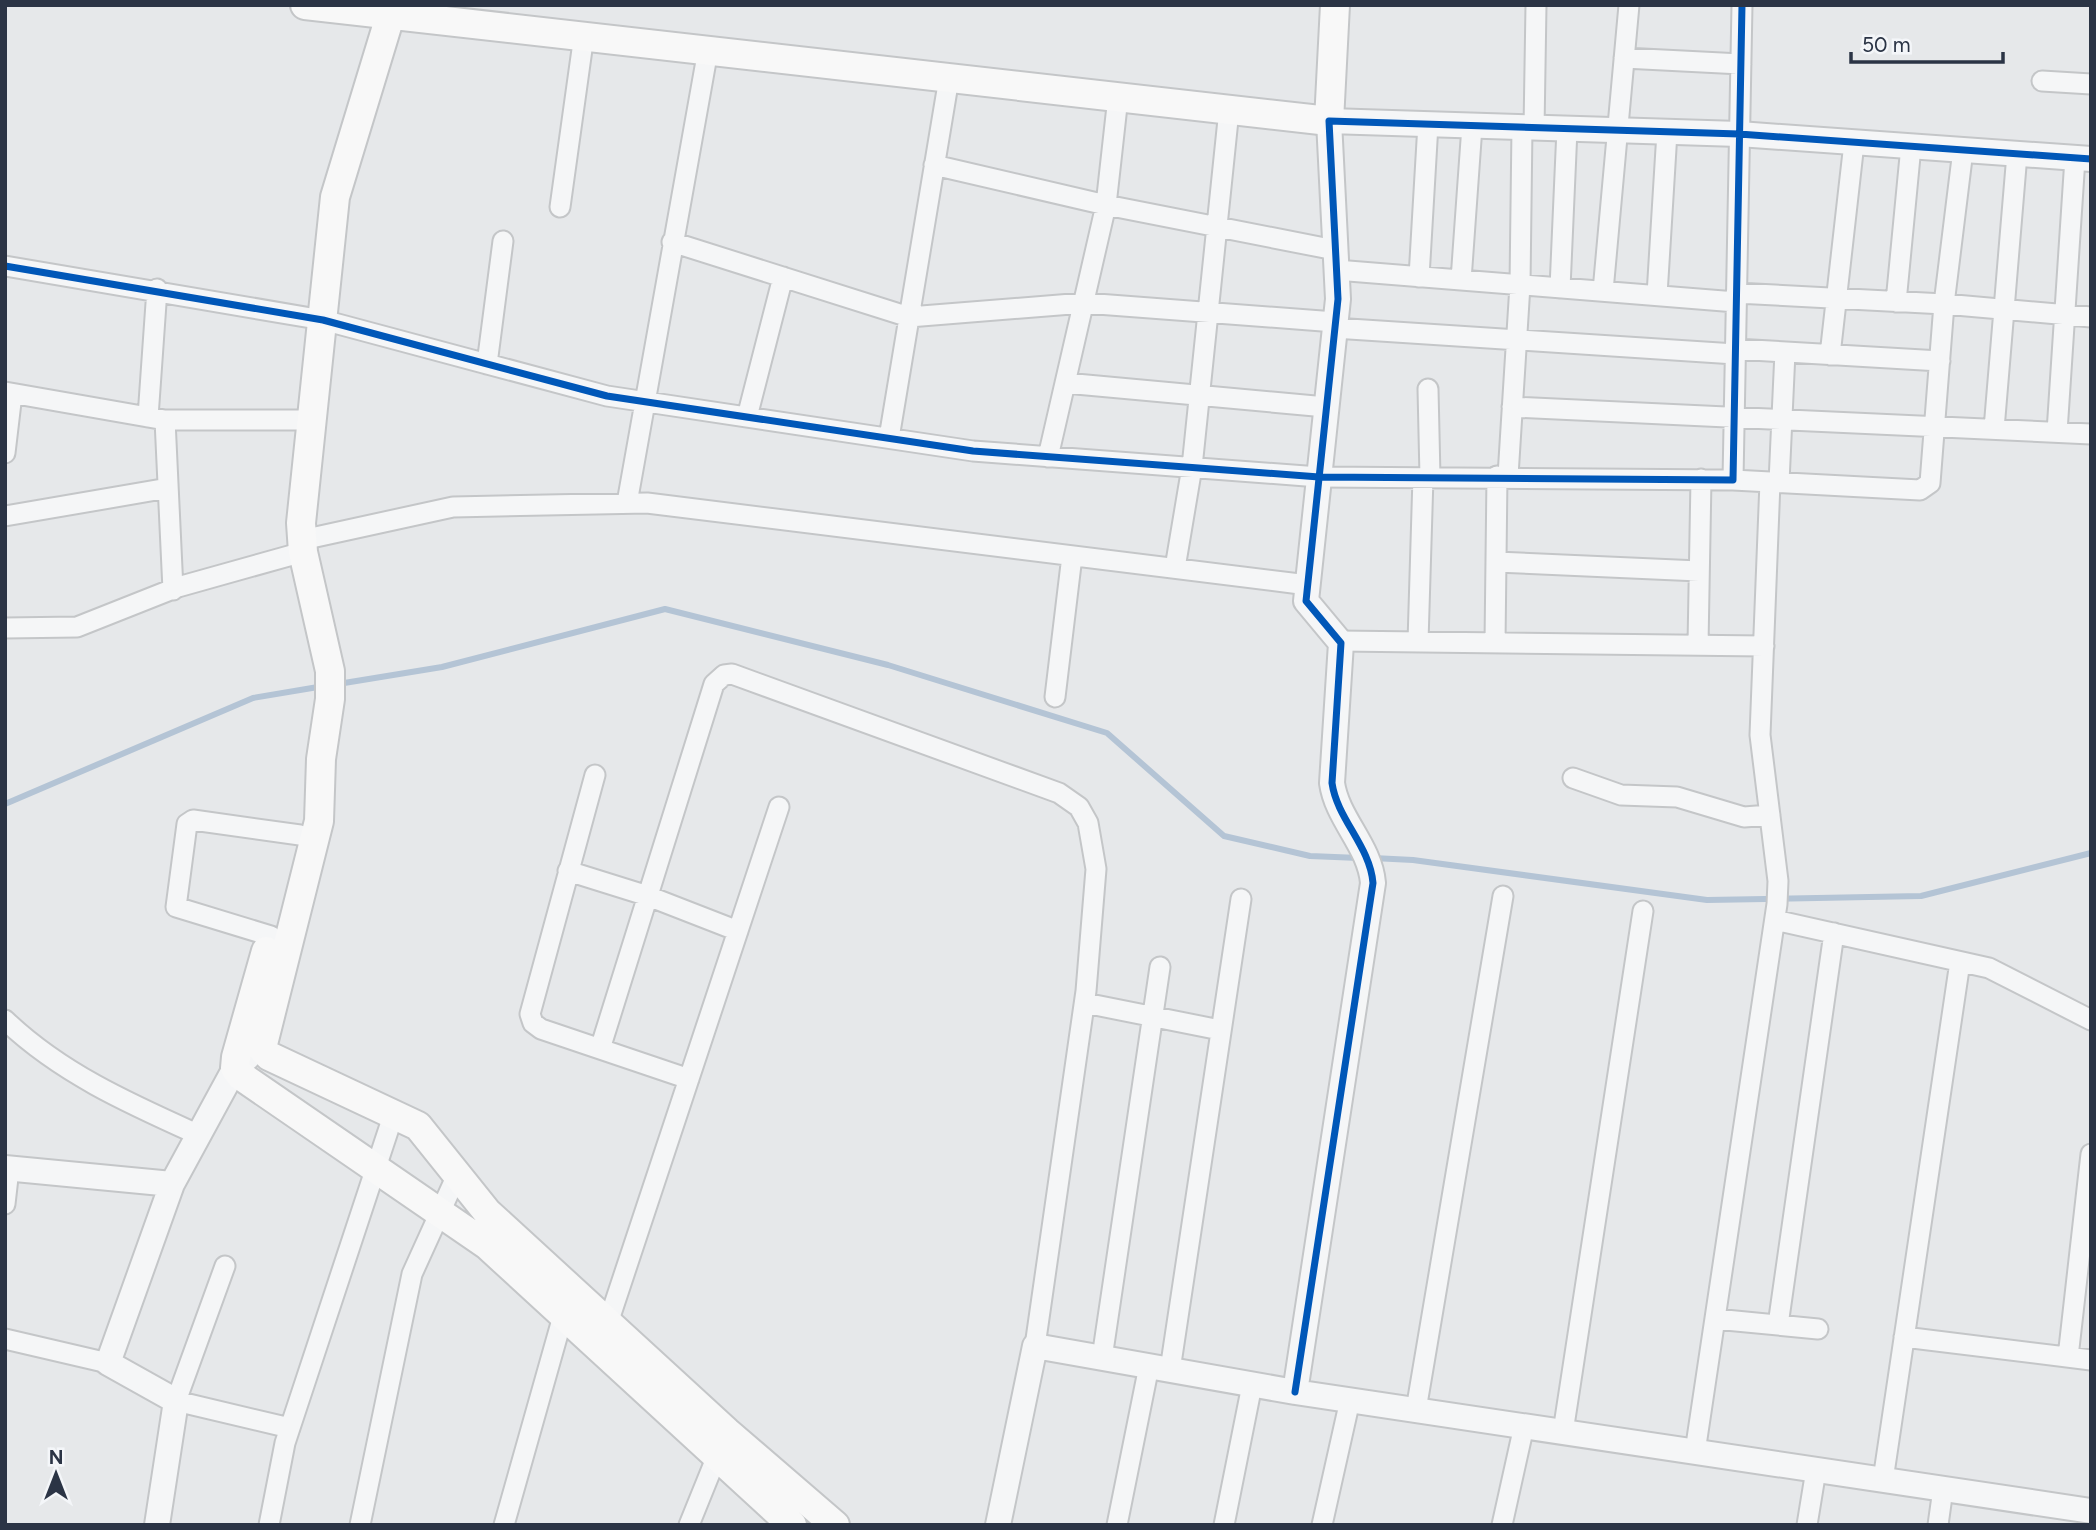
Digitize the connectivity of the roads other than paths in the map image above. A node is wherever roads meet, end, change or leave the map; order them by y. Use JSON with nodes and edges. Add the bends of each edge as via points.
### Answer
{"nodes":[{"id":1,"x":306,"y":5,"type":"edge"},
{"id":2,"x":1335,"y":5,"type":"edge"},
{"id":3,"x":1536,"y":5,"type":"edge"},
{"id":4,"x":1629,"y":5,"type":"edge"},
{"id":5,"x":1742,"y":5,"type":"edge"},
{"id":6,"x":391,"y":9,"type":"edge"},
{"id":7,"x":584,"y":36,"type":"junction"},
{"id":8,"x":708,"y":50,"type":"junction"},
{"id":9,"x":1624,"y":58,"type":"junction"},
{"id":10,"x":1741,"y":64,"type":"junction"},
{"id":11,"x":949,"y":78,"type":"junction"},
{"id":12,"x":2042,"y":80,"type":"dead end"},
{"id":13,"x":2091,"y":84,"type":"edge"},
{"id":14,"x":1118,"y":97,"type":"junction"},
{"id":15,"x":1229,"y":110,"type":"junction"},
{"id":16,"x":1329,"y":121,"type":"junction"},
{"id":17,"x":1428,"y":124,"type":"junction"},
{"id":18,"x":1472,"y":126,"type":"junction"},
{"id":19,"x":1528,"y":128,"type":"junction"},
{"id":20,"x":1567,"y":129,"type":"junction"},
{"id":21,"x":1618,"y":130,"type":"junction"},
{"id":22,"x":1667,"y":132,"type":"junction"},
{"id":23,"x":1739,"y":134,"type":"junction"},
{"id":24,"x":1854,"y":143,"type":"junction"},
{"id":25,"x":1910,"y":146,"type":"junction"},
{"id":26,"x":1963,"y":150,"type":"junction"},
{"id":27,"x":2017,"y":154,"type":"junction"},
{"id":28,"x":2083,"y":158,"type":"edge"},
{"id":29,"x":934,"y":165,"type":"junction"},
{"id":30,"x":1106,"y":205,"type":"junction"},
{"id":31,"x":560,"y":207,"type":"dead end"},
{"id":32,"x":1218,"y":228,"type":"junction"},
{"id":33,"x":503,"y":241,"type":"dead end"},
{"id":34,"x":672,"y":242,"type":"junction"},
{"id":35,"x":1336,"y":260,"type":"junction"},
{"id":36,"x":5,"y":266,"type":"edge"},
{"id":37,"x":1419,"y":276,"type":"junction"},
{"id":38,"x":783,"y":277,"type":"junction"},
{"id":39,"x":1461,"y":280,"type":"junction"},
{"id":40,"x":1520,"y":285,"type":"junction"},
{"id":41,"x":1560,"y":288,"type":"junction"},
{"id":42,"x":157,"y":289,"type":"junction"},
{"id":43,"x":1603,"y":291,"type":"junction"},
{"id":44,"x":1657,"y":295,"type":"junction"},
{"id":45,"x":1736,"y":298,"type":"junction"},
{"id":46,"x":1838,"y":299,"type":"junction"},
{"id":47,"x":1896,"y":302,"type":"junction"},
{"id":48,"x":1084,"y":303,"type":"junction"},
{"id":49,"x":1944,"y":304,"type":"junction"},
{"id":50,"x":2004,"y":309,"type":"junction"},
{"id":51,"x":1210,"y":312,"type":"junction"},
{"id":52,"x":2063,"y":314,"type":"junction"},
{"id":53,"x":909,"y":317,"type":"junction"},
{"id":54,"x":2091,"y":317,"type":"edge"},
{"id":55,"x":323,"y":320,"type":"junction"},
{"id":56,"x":1335,"y":325,"type":"junction"},
{"id":57,"x":1515,"y":340,"type":"junction"},
{"id":58,"x":1735,"y":351,"type":"junction"},
{"id":59,"x":1786,"y":352,"type":"junction"},
{"id":60,"x":1830,"y":355,"type":"junction"},
{"id":61,"x":1940,"y":361,"type":"junction"},
{"id":62,"x":487,"y":364,"type":"junction"},
{"id":63,"x":1065,"y":383,"type":"junction"},
{"id":64,"x":1428,"y":389,"type":"dead end"},
{"id":65,"x":9,"y":393,"type":"edge"},
{"id":66,"x":1201,"y":396,"type":"junction"},
{"id":67,"x":643,"y":402,"type":"junction"},
{"id":68,"x":1326,"y":407,"type":"junction"},
{"id":69,"x":1512,"y":407,"type":"junction"},
{"id":70,"x":747,"y":417,"type":"junction"},
{"id":71,"x":157,"y":418,"type":"junction"},
{"id":72,"x":1734,"y":418,"type":"junction"},
{"id":73,"x":312,"y":420,"type":"junction"},
{"id":74,"x":1783,"y":420,"type":"junction"},
{"id":75,"x":1935,"y":426,"type":"junction"},
{"id":76,"x":1994,"y":429,"type":"junction"},
{"id":77,"x":2057,"y":432,"type":"junction"},
{"id":78,"x":2091,"y":434,"type":"edge"},
{"id":79,"x":889,"y":438,"type":"junction"},
{"id":80,"x":5,"y":453,"type":"edge"},
{"id":81,"x":1048,"y":457,"type":"junction"},
{"id":82,"x":1192,"y":467,"type":"junction"},
{"id":83,"x":1503,"y":476,"type":"junction"},
{"id":84,"x":1319,"y":477,"type":"junction"},
{"id":85,"x":1427,"y":477,"type":"junction"},
{"id":86,"x":1701,"y":479,"type":"junction"},
{"id":87,"x":1733,"y":480,"type":"junction"},
{"id":88,"x":1775,"y":482,"type":"junction"},
{"id":89,"x":168,"y":488,"type":"junction"},
{"id":90,"x":628,"y":503,"type":"junction"},
{"id":91,"x":5,"y":516,"type":"edge"},
{"id":92,"x":303,"y":546,"type":"junction"},
{"id":93,"x":1072,"y":556,"type":"junction"},
{"id":94,"x":1496,"y":562,"type":"junction"},
{"id":95,"x":1175,"y":568,"type":"junction"},
{"id":96,"x":1699,"y":571,"type":"junction"},
{"id":97,"x":1308,"y":585,"type":"junction"},
{"id":98,"x":173,"y":590,"type":"junction"},
{"id":99,"x":5,"y":628,"type":"edge"},
{"id":100,"x":1339,"y":641,"type":"junction"},
{"id":101,"x":1418,"y":642,"type":"junction"},
{"id":102,"x":1495,"y":643,"type":"junction"},
{"id":103,"x":1698,"y":645,"type":"junction"},
{"id":104,"x":1764,"y":646,"type":"junction"},
{"id":105,"x":1055,"y":697,"type":"dead end"},
{"id":106,"x":595,"y":775,"type":"dead end"},
{"id":107,"x":1573,"y":778,"type":"dead end"},
{"id":108,"x":319,"y":784,"type":"junction"},
{"id":109,"x":779,"y":807,"type":"dead end"},
{"id":110,"x":1770,"y":815,"type":"junction"},
{"id":111,"x":300,"y":835,"type":"junction"},
{"id":112,"x":568,"y":871,"type":"junction"},
{"id":113,"x":295,"y":882,"type":"junction"},
{"id":114,"x":648,"y":896,"type":"junction"},
{"id":115,"x":1503,"y":896,"type":"dead end"},
{"id":116,"x":1241,"y":899,"type":"dead end"},
{"id":117,"x":1643,"y":911,"type":"dead end"},
{"id":118,"x":1776,"y":912,"type":"junction"},
{"id":119,"x":738,"y":931,"type":"junction"},
{"id":120,"x":1833,"y":933,"type":"junction"},
{"id":121,"x":271,"y":936,"type":"junction"},
{"id":122,"x":1960,"y":962,"type":"junction"},
{"id":123,"x":1160,"y":967,"type":"dead end"},
{"id":124,"x":1084,"y":1003,"type":"junction"},
{"id":125,"x":1152,"y":1018,"type":"junction"},
{"id":126,"x":5,"y":1020,"type":"edge"},
{"id":127,"x":2091,"y":1020,"type":"edge"},
{"id":128,"x":1220,"y":1030,"type":"junction"},
{"id":129,"x":262,"y":1045,"type":"junction"},
{"id":130,"x":600,"y":1049,"type":"junction"},
{"id":131,"x":235,"y":1068,"type":"junction"},
{"id":132,"x":689,"y":1079,"type":"junction"},
{"id":133,"x":394,"y":1113,"type":"junction"},
{"id":134,"x":199,"y":1135,"type":"junction"},
{"id":135,"x":2091,"y":1154,"type":"edge"},
{"id":136,"x":374,"y":1167,"type":"junction"},
{"id":137,"x":7,"y":1168,"type":"edge"},
{"id":138,"x":457,"y":1175,"type":"junction"},
{"id":139,"x":172,"y":1184,"type":"junction"},
{"id":140,"x":5,"y":1204,"type":"edge"},
{"id":141,"x":438,"y":1210,"type":"junction"},
{"id":142,"x":2086,"y":1254,"type":"edge"},
{"id":143,"x":225,"y":1266,"type":"dead end"},
{"id":144,"x":570,"y":1305,"type":"junction"},
{"id":145,"x":1715,"y":1319,"type":"junction"},
{"id":146,"x":608,"y":1322,"type":"junction"},
{"id":147,"x":1778,"y":1325,"type":"junction"},
{"id":148,"x":1818,"y":1329,"type":"dead end"},
{"id":149,"x":1904,"y":1337,"type":"junction"},
{"id":150,"x":5,"y":1339,"type":"edge"},
{"id":151,"x":1035,"y":1346,"type":"junction"},
{"id":152,"x":2068,"y":1357,"type":"junction"},
{"id":153,"x":1102,"y":1358,"type":"junction"},
{"id":154,"x":2091,"y":1360,"type":"edge"},
{"id":155,"x":108,"y":1363,"type":"junction"},
{"id":156,"x":1159,"y":1368,"type":"junction"},
{"id":157,"x":1252,"y":1385,"type":"junction"},
{"id":158,"x":1295,"y":1392,"type":"junction"},
{"id":159,"x":1350,"y":1400,"type":"junction"},
{"id":160,"x":176,"y":1401,"type":"junction"},
{"id":161,"x":1416,"y":1410,"type":"junction"},
{"id":162,"x":1524,"y":1426,"type":"junction"},
{"id":163,"x":290,"y":1428,"type":"junction"},
{"id":164,"x":1563,"y":1432,"type":"junction"},
{"id":165,"x":721,"y":1444,"type":"junction"},
{"id":166,"x":1695,"y":1452,"type":"junction"},
{"id":167,"x":1816,"y":1470,"type":"junction"},
{"id":168,"x":1882,"y":1479,"type":"junction"},
{"id":169,"x":1943,"y":1489,"type":"junction"},
{"id":170,"x":2091,"y":1511,"type":"edge"},
{"id":171,"x":2054,"y":1515,"type":"edge"},
{"id":172,"x":822,"y":1521,"type":"edge"},
{"id":173,"x":157,"y":1525,"type":"edge"},
{"id":174,"x":269,"y":1525,"type":"edge"},
{"id":175,"x":360,"y":1525,"type":"edge"},
{"id":176,"x":504,"y":1525,"type":"edge"},
{"id":177,"x":689,"y":1525,"type":"edge"},
{"id":178,"x":792,"y":1525,"type":"edge"},
{"id":179,"x":998,"y":1525,"type":"edge"},
{"id":180,"x":1117,"y":1525,"type":"edge"},
{"id":181,"x":1224,"y":1525,"type":"edge"},
{"id":182,"x":1322,"y":1525,"type":"edge"},
{"id":183,"x":1502,"y":1525,"type":"edge"},
{"id":184,"x":1807,"y":1525,"type":"edge"},
{"id":185,"x":1938,"y":1525,"type":"edge"}],
"edges":[{"from":1,"to":6,"type":"main road"},
{"from":2,"to":16,"type":"main road"},
{"from":3,"to":19,"type":"street"},
{"from":4,"to":9,"type":"street"},
{"from":5,"to":10,"type":"street"},
{"from":6,"to":7,"type":"main road"},
{"from":6,"to":55,"type":"main road","via":[[335,197]]},
{"from":7,"to":8,"type":"main road"},
{"from":7,"to":31,"type":"street"},
{"from":8,"to":11,"type":"main road"},
{"from":8,"to":34,"type":"street"},
{"from":9,"to":10,"type":"street"},
{"from":9,"to":21,"type":"street"},
{"from":10,"to":23,"type":"street"},
{"from":11,"to":14,"type":"main road"},
{"from":11,"to":29,"type":"street"},
{"from":12,"to":13,"type":"street"},
{"from":14,"to":15,"type":"main road"},
{"from":14,"to":30,"type":"street"},
{"from":15,"to":16,"type":"main road"},
{"from":15,"to":32,"type":"street"},
{"from":16,"to":17,"type":"street"},
{"from":16,"to":35,"type":"street"},
{"from":17,"to":18,"type":"street"},
{"from":17,"to":37,"type":"street"},
{"from":18,"to":19,"type":"street"},
{"from":18,"to":39,"type":"street"},
{"from":19,"to":20,"type":"street"},
{"from":19,"to":40,"type":"street"},
{"from":20,"to":21,"type":"street"},
{"from":20,"to":41,"type":"street"},
{"from":21,"to":22,"type":"street"},
{"from":21,"to":43,"type":"street"},
{"from":22,"to":23,"type":"street"},
{"from":22,"to":44,"type":"street"},
{"from":23,"to":24,"type":"street"},
{"from":23,"to":45,"type":"street"},
{"from":24,"to":25,"type":"street"},
{"from":24,"to":46,"type":"street"},
{"from":25,"to":26,"type":"street"},
{"from":25,"to":47,"type":"street"},
{"from":26,"to":27,"type":"street"},
{"from":26,"to":49,"type":"street"},
{"from":27,"to":28,"type":"street"},
{"from":27,"to":50,"type":"street"},
{"from":28,"to":52,"type":"street"},
{"from":29,"to":30,"type":"street"},
{"from":29,"to":53,"type":"street"},
{"from":30,"to":32,"type":"street"},
{"from":30,"to":48,"type":"street"},
{"from":32,"to":35,"type":"street"},
{"from":32,"to":51,"type":"street"},
{"from":33,"to":62,"type":"street"},
{"from":34,"to":38,"type":"street"},
{"from":34,"to":67,"type":"street"},
{"from":35,"to":37,"type":"street"},
{"from":35,"to":56,"type":"street"},
{"from":36,"to":42,"type":"street"},
{"from":37,"to":39,"type":"street"},
{"from":38,"to":53,"type":"street"},
{"from":38,"to":70,"type":"street"},
{"from":39,"to":40,"type":"street"},
{"from":40,"to":41,"type":"street"},
{"from":40,"to":57,"type":"street"},
{"from":41,"to":43,"type":"street"},
{"from":42,"to":55,"type":"street"},
{"from":42,"to":71,"type":"street"},
{"from":43,"to":44,"type":"street"},
{"from":44,"to":45,"type":"street"},
{"from":45,"to":46,"type":"street"},
{"from":45,"to":58,"type":"street"},
{"from":46,"to":47,"type":"street"},
{"from":46,"to":60,"type":"street"},
{"from":47,"to":49,"type":"street"},
{"from":48,"to":51,"type":"street"},
{"from":48,"to":53,"type":"street"},
{"from":48,"to":63,"type":"street"},
{"from":49,"to":50,"type":"street"},
{"from":49,"to":61,"type":"street"},
{"from":50,"to":52,"type":"street"},
{"from":50,"to":76,"type":"street"},
{"from":51,"to":56,"type":"street"},
{"from":51,"to":66,"type":"street"},
{"from":52,"to":54,"type":"street"},
{"from":52,"to":77,"type":"street"},
{"from":53,"to":79,"type":"street"},
{"from":55,"to":62,"type":"street"},
{"from":55,"to":73,"type":"main road"},
{"from":56,"to":57,"type":"street"},
{"from":56,"to":68,"type":"street"},
{"from":57,"to":58,"type":"street"},
{"from":57,"to":69,"type":"street"},
{"from":58,"to":59,"type":"street"},
{"from":58,"to":72,"type":"street"},
{"from":59,"to":60,"type":"street"},
{"from":59,"to":74,"type":"street"},
{"from":60,"to":61,"type":"street"},
{"from":61,"to":75,"type":"street"},
{"from":62,"to":67,"type":"street"},
{"from":63,"to":66,"type":"street"},
{"from":63,"to":81,"type":"street"},
{"from":64,"to":85,"type":"street"},
{"from":65,"to":71,"type":"street"},
{"from":65,"to":80,"type":"street"},
{"from":66,"to":68,"type":"street"},
{"from":66,"to":82,"type":"street"},
{"from":67,"to":70,"type":"street"},
{"from":67,"to":90,"type":"street"},
{"from":68,"to":84,"type":"street"},
{"from":69,"to":72,"type":"street"},
{"from":69,"to":83,"type":"street"},
{"from":70,"to":79,"type":"street"},
{"from":71,"to":73,"type":"street"},
{"from":71,"to":89,"type":"street"},
{"from":72,"to":74,"type":"street"},
{"from":72,"to":87,"type":"street"},
{"from":73,"to":92,"type":"main road","via":[[301,523]]},
{"from":74,"to":75,"type":"street"},
{"from":74,"to":88,"type":"street"},
{"from":75,"to":76,"type":"street"},
{"from":75,"to":88,"type":"street","via":[[1926,488]]},
{"from":76,"to":77,"type":"street"},
{"from":77,"to":78,"type":"street"},
{"from":79,"to":81,"type":"street"},
{"from":81,"to":82,"type":"street"},
{"from":82,"to":84,"type":"street"},
{"from":82,"to":95,"type":"street"},
{"from":83,"to":85,"type":"street"},
{"from":83,"to":86,"type":"street"},
{"from":83,"to":94,"type":"street"},
{"from":84,"to":85,"type":"street"},
{"from":84,"to":97,"type":"street"},
{"from":85,"to":101,"type":"street"},
{"from":86,"to":87,"type":"street"},
{"from":86,"to":96,"type":"street"},
{"from":87,"to":88,"type":"street"},
{"from":88,"to":104,"type":"street"},
{"from":89,"to":91,"type":"street"},
{"from":89,"to":98,"type":"street"},
{"from":90,"to":92,"type":"street","via":[[453,508]]},
{"from":90,"to":93,"type":"street"},
{"from":92,"to":98,"type":"street"},
{"from":92,"to":108,"type":"main road","via":[[330,671],[331,699]]},
{"from":93,"to":95,"type":"street"},
{"from":93,"to":105,"type":"street"},
{"from":94,"to":96,"type":"street"},
{"from":94,"to":102,"type":"street"},
{"from":95,"to":97,"type":"street"},
{"from":96,"to":103,"type":"street"},
{"from":97,"to":100,"type":"street","via":[[1306,601]]},
{"from":98,"to":99,"type":"street","via":[[78,627]]},
{"from":100,"to":101,"type":"street"},
{"from":100,"to":158,"type":"street","via":[[1332,783],[1337,803],[1371,867],[1373,883]]},
{"from":101,"to":102,"type":"street"},
{"from":102,"to":103,"type":"street"},
{"from":103,"to":104,"type":"street"},
{"from":104,"to":110,"type":"street","via":[[1760,735]]},
{"from":106,"to":112,"type":"street"},
{"from":107,"to":110,"type":"street","via":[[1621,795],[1677,797],[1744,817]]},
{"from":108,"to":111,"type":"main road"},
{"from":108,"to":113,"type":"main road","via":[[319,821]]},
{"from":109,"to":119,"type":"street"},
{"from":110,"to":118,"type":"street","via":[[1778,881]]},
{"from":111,"to":113,"type":"main road"},
{"from":111,"to":121,"type":"street","via":[[193,820],[187,824],[176,907]]},
{"from":112,"to":114,"type":"street"},
{"from":112,"to":130,"type":"street","via":[[530,1014],[541,1029]]},
{"from":113,"to":121,"type":"main road"},
{"from":113,"to":129,"type":"main road"},
{"from":114,"to":119,"type":"street"},
{"from":114,"to":124,"type":"street","via":[[714,684],[732,674],[1059,793],[1079,807],[1088,823],[1096,869]]},
{"from":114,"to":130,"type":"street"},
{"from":115,"to":161,"type":"street"},
{"from":116,"to":128,"type":"street"},
{"from":117,"to":164,"type":"street"},
{"from":118,"to":120,"type":"street"},
{"from":118,"to":145,"type":"street"},
{"from":119,"to":132,"type":"street"},
{"from":120,"to":122,"type":"street"},
{"from":120,"to":147,"type":"street"},
{"from":121,"to":131,"type":"main road"},
{"from":122,"to":127,"type":"street","via":[[2003,973]]},
{"from":122,"to":149,"type":"street"},
{"from":123,"to":125,"type":"street"},
{"from":124,"to":125,"type":"street"},
{"from":124,"to":151,"type":"street"},
{"from":125,"to":128,"type":"street"},
{"from":125,"to":153,"type":"street"},
{"from":126,"to":134,"type":"street","via":[[59,1063],[128,1104]]},
{"from":128,"to":156,"type":"street"},
{"from":129,"to":131,"type":"street"},
{"from":129,"to":133,"type":"main road","via":[[269,1056]]},
{"from":130,"to":132,"type":"street"},
{"from":131,"to":134,"type":"street"},
{"from":131,"to":136,"type":"main road"},
{"from":132,"to":146,"type":"street"},
{"from":133,"to":136,"type":"street"},
{"from":133,"to":138,"type":"main road","via":[[418,1126]]},
{"from":134,"to":139,"type":"street"},
{"from":135,"to":142,"type":"street"},
{"from":136,"to":141,"type":"main road"},
{"from":136,"to":163,"type":"street"},
{"from":137,"to":139,"type":"street"},
{"from":137,"to":140,"type":"street"},
{"from":138,"to":141,"type":"street"},
{"from":138,"to":144,"type":"main road"},
{"from":139,"to":155,"type":"street"},
{"from":141,"to":144,"type":"main road"},
{"from":141,"to":175,"type":"street","via":[[412,1274]]},
{"from":142,"to":152,"type":"street"},
{"from":143,"to":160,"type":"street"},
{"from":144,"to":146,"type":"main road"},
{"from":144,"to":165,"type":"main road"},
{"from":144,"to":176,"type":"street"},
{"from":145,"to":147,"type":"street"},
{"from":145,"to":166,"type":"street"},
{"from":146,"to":165,"type":"main road"},
{"from":147,"to":148,"type":"street"},
{"from":149,"to":152,"type":"street"},
{"from":149,"to":168,"type":"street"},
{"from":150,"to":155,"type":"street"},
{"from":151,"to":153,"type":"street"},
{"from":151,"to":179,"type":"street"},
{"from":152,"to":154,"type":"street"},
{"from":153,"to":156,"type":"street"},
{"from":155,"to":160,"type":"street"},
{"from":156,"to":157,"type":"street"},
{"from":156,"to":180,"type":"street"},
{"from":157,"to":158,"type":"street"},
{"from":157,"to":181,"type":"street"},
{"from":158,"to":159,"type":"street"},
{"from":159,"to":161,"type":"street"},
{"from":159,"to":182,"type":"street"},
{"from":160,"to":163,"type":"street"},
{"from":160,"to":173,"type":"street"},
{"from":161,"to":162,"type":"street"},
{"from":162,"to":164,"type":"street"},
{"from":162,"to":183,"type":"street"},
{"from":163,"to":174,"type":"street"},
{"from":164,"to":166,"type":"street"},
{"from":165,"to":172,"type":"main road"},
{"from":165,"to":177,"type":"street"},
{"from":165,"to":178,"type":"main road"},
{"from":166,"to":167,"type":"street"},
{"from":167,"to":168,"type":"street"},
{"from":167,"to":184,"type":"street"},
{"from":168,"to":169,"type":"street"},
{"from":169,"to":171,"type":"street"},
{"from":169,"to":185,"type":"street"},
{"from":170,"to":171,"type":"street"}]}
